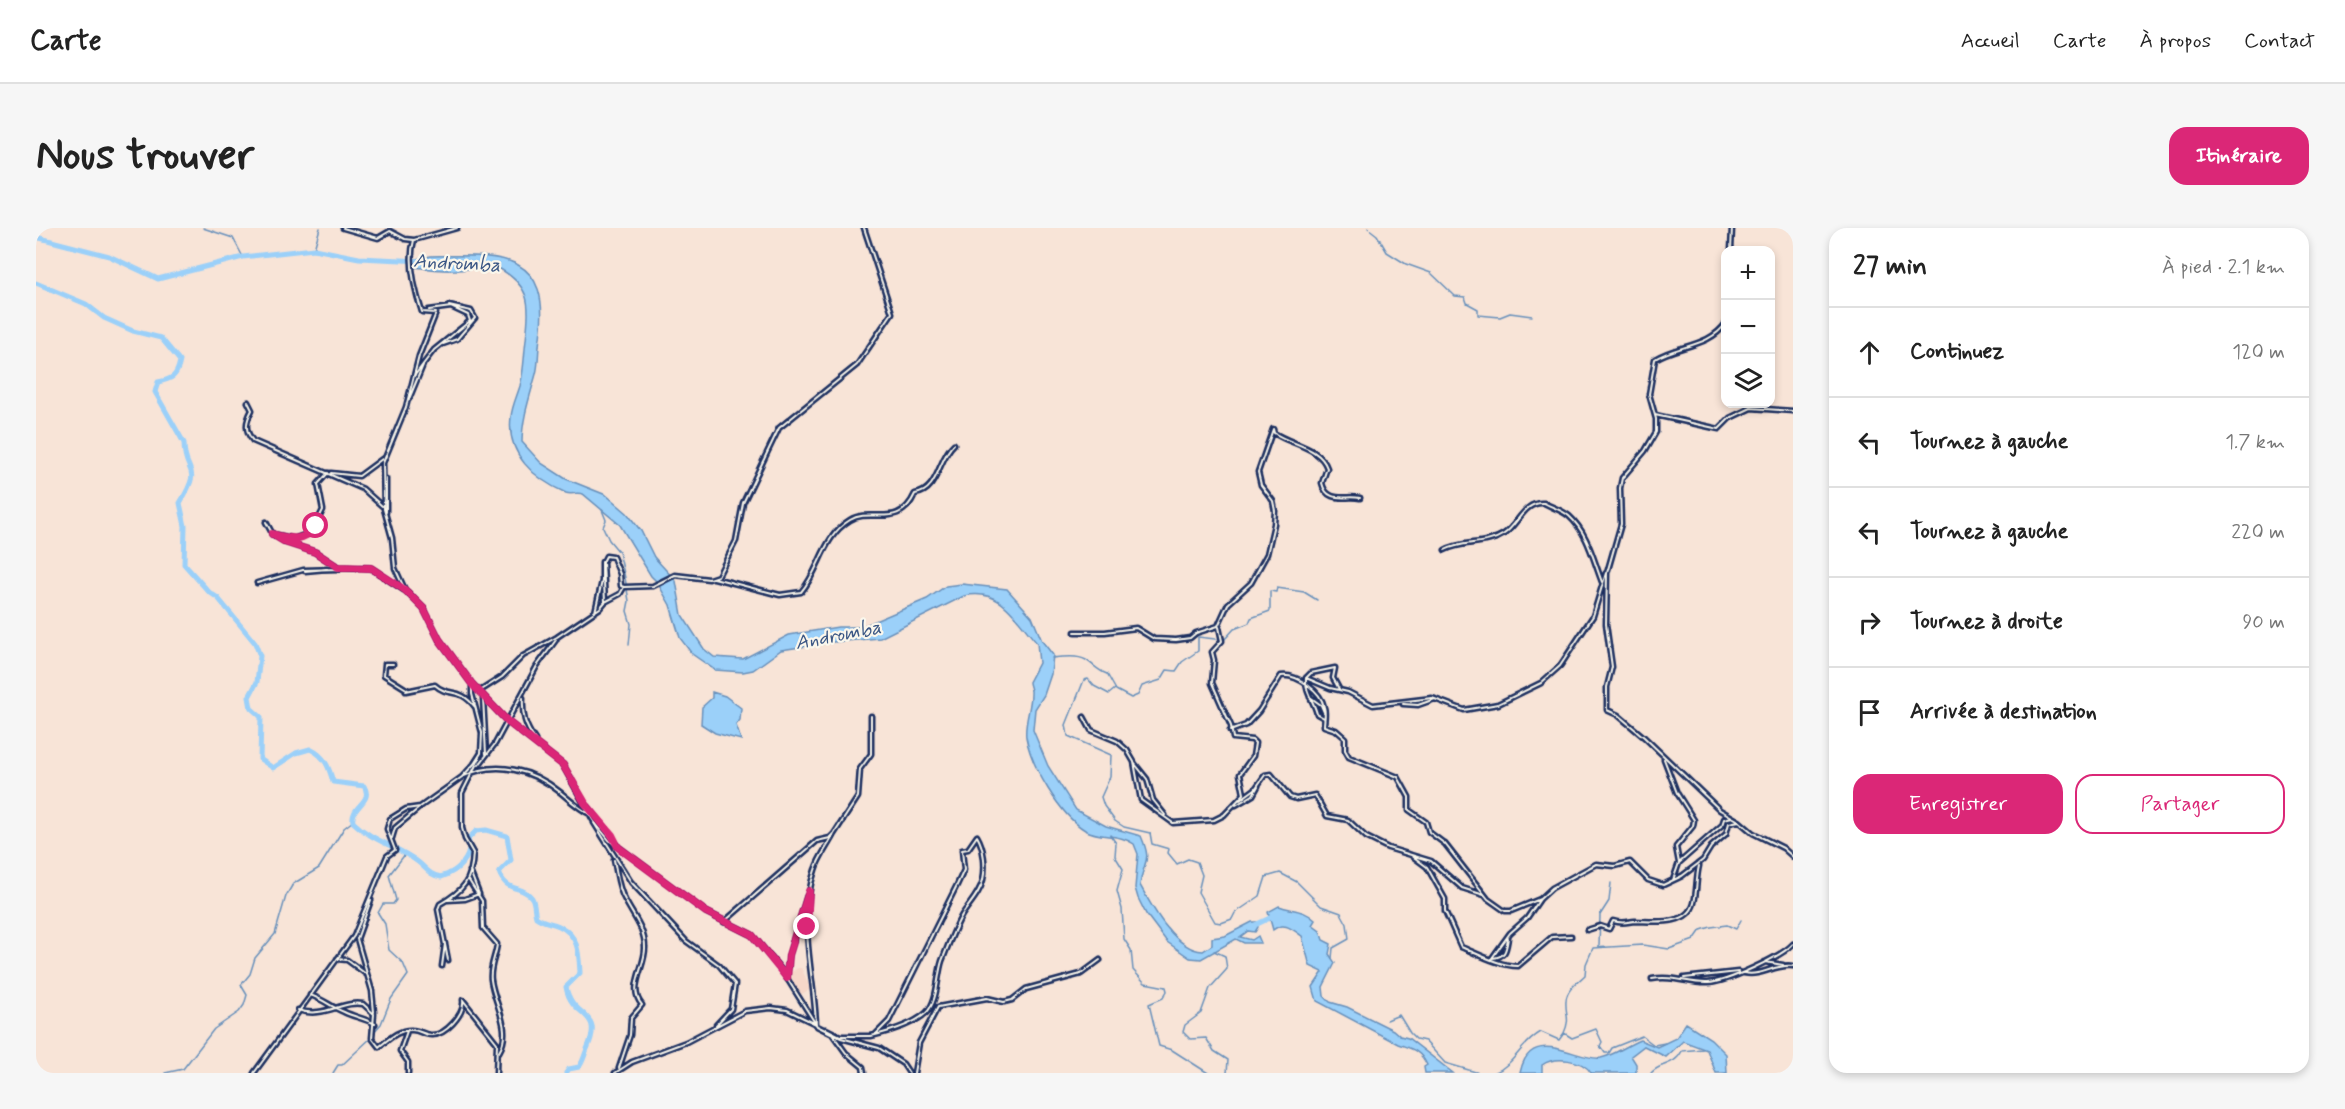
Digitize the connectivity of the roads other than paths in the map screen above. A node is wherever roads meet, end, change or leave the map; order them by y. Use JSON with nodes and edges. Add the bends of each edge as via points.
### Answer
{"nodes":[{"id":1,"x":343,"y":228,"type":"edge"},
{"id":2,"x":457,"y":228,"type":"edge"},
{"id":3,"x":864,"y":228,"type":"edge"},
{"id":4,"x":1732,"y":228,"type":"edge"},
{"id":5,"x":414,"y":240,"type":"junction"},
{"id":6,"x":1731,"y":246,"type":"edge"},
{"id":7,"x":440,"y":307,"type":"junction"},
{"id":8,"x":426,"y":312,"type":"junction"},
{"id":9,"x":1721,"y":329,"type":"edge"},
{"id":10,"x":440,"y":345,"type":"junction"},
{"id":11,"x":425,"y":360,"type":"junction"},
{"id":12,"x":413,"y":377,"type":"junction"},
{"id":13,"x":248,"y":402,"type":"dead end"},
{"id":14,"x":406,"y":407,"type":"junction"},
{"id":15,"x":1793,"y":411,"type":"edge"},
{"id":16,"x":1655,"y":415,"type":"junction"},
{"id":17,"x":954,"y":444,"type":"dead end"},
{"id":18,"x":384,"y":457,"type":"junction"},
{"id":19,"x":328,"y":473,"type":"junction"},
{"id":20,"x":1360,"y":498,"type":"dead end"},
{"id":21,"x":385,"y":510,"type":"junction"},
{"id":22,"x":266,"y":522,"type":"dead end"},
{"id":23,"x":272,"y":534,"type":"junction"},
{"id":24,"x":1445,"y":550,"type":"dead end"},
{"id":25,"x":604,"y":560,"type":"junction"},
{"id":26,"x":1608,"y":566,"type":"junction"},
{"id":27,"x":341,"y":567,"type":"junction"},
{"id":28,"x":714,"y":578,"type":"junction"},
{"id":29,"x":1602,"y":582,"type":"junction"},
{"id":30,"x":257,"y":583,"type":"dead end"},
{"id":31,"x":626,"y":586,"type":"junction"},
{"id":32,"x":405,"y":590,"type":"junction"},
{"id":33,"x":605,"y":602,"type":"junction"},
{"id":34,"x":595,"y":612,"type":"junction"},
{"id":35,"x":1218,"y":626,"type":"junction"},
{"id":36,"x":1075,"y":632,"type":"dead end"},
{"id":37,"x":557,"y":638,"type":"junction"},
{"id":38,"x":393,"y":664,"type":"dead end"},
{"id":39,"x":1306,"y":678,"type":"junction"},
{"id":40,"x":472,"y":684,"type":"junction"},
{"id":41,"x":1306,"y":686,"type":"junction"},
{"id":42,"x":1340,"y":690,"type":"junction"},
{"id":43,"x":479,"y":692,"type":"junction"},
{"id":44,"x":524,"y":695,"type":"junction"},
{"id":45,"x":483,"y":696,"type":"junction"},
{"id":46,"x":1308,"y":696,"type":"junction"},
{"id":47,"x":478,"y":712,"type":"junction"},
{"id":48,"x":1324,"y":714,"type":"junction"},
{"id":49,"x":871,"y":716,"type":"dead end"},
{"id":50,"x":1084,"y":717,"type":"dead end"},
{"id":51,"x":1324,"y":718,"type":"junction"},
{"id":52,"x":508,"y":722,"type":"junction"},
{"id":53,"x":1230,"y":731,"type":"junction"},
{"id":54,"x":536,"y":742,"type":"junction"},
{"id":55,"x":481,"y":753,"type":"junction"},
{"id":56,"x":486,"y":754,"type":"junction"},
{"id":57,"x":1664,"y":758,"type":"junction"},
{"id":58,"x":1134,"y":762,"type":"junction"},
{"id":59,"x":477,"y":767,"type":"junction"},
{"id":60,"x":474,"y":771,"type":"junction"},
{"id":61,"x":462,"y":777,"type":"junction"},
{"id":62,"x":1258,"y":785,"type":"junction"},
{"id":63,"x":1238,"y":802,"type":"junction"},
{"id":64,"x":585,"y":803,"type":"junction"},
{"id":65,"x":1234,"y":806,"type":"junction"},
{"id":66,"x":420,"y":807,"type":"junction"},
{"id":67,"x":591,"y":815,"type":"junction"},
{"id":68,"x":1166,"y":817,"type":"junction"},
{"id":69,"x":1735,"y":817,"type":"junction"},
{"id":70,"x":593,"y":820,"type":"junction"},
{"id":71,"x":1739,"y":821,"type":"junction"},
{"id":72,"x":834,"y":834,"type":"junction"},
{"id":73,"x":392,"y":838,"type":"junction"},
{"id":74,"x":618,"y":847,"type":"junction"},
{"id":75,"x":1409,"y":853,"type":"junction"},
{"id":76,"x":612,"y":854,"type":"junction"},
{"id":77,"x":1793,"y":855,"type":"edge"},
{"id":78,"x":1679,"y":863,"type":"junction"},
{"id":79,"x":1700,"y":863,"type":"junction"},
{"id":80,"x":469,"y":870,"type":"junction"},
{"id":81,"x":468,"y":879,"type":"junction"},
{"id":82,"x":1673,"y":880,"type":"junction"},
{"id":83,"x":809,"y":891,"type":"junction"},
{"id":84,"x":373,"y":892,"type":"junction"},
{"id":85,"x":478,"y":894,"type":"junction"},
{"id":86,"x":1486,"y":896,"type":"junction"},
{"id":87,"x":1540,"y":899,"type":"junction"},
{"id":88,"x":445,"y":901,"type":"junction"},
{"id":89,"x":724,"y":922,"type":"junction"},
{"id":90,"x":1587,"y":930,"type":"dead end"},
{"id":91,"x":1509,"y":935,"type":"junction"},
{"id":92,"x":1570,"y":936,"type":"dead end"},
{"id":93,"x":446,"y":941,"type":"junction"},
{"id":94,"x":1793,"y":944,"type":"edge"},
{"id":95,"x":337,"y":958,"type":"junction"},
{"id":96,"x":1492,"y":958,"type":"junction"},
{"id":97,"x":448,"y":960,"type":"dead end"},
{"id":98,"x":1100,"y":960,"type":"dead end"},
{"id":99,"x":1765,"y":962,"type":"junction"},
{"id":100,"x":1784,"y":965,"type":"junction"},
{"id":101,"x":442,"y":966,"type":"dead end"},
{"id":102,"x":1793,"y":966,"type":"edge"},
{"id":103,"x":1741,"y":972,"type":"junction"},
{"id":104,"x":368,"y":976,"type":"junction"},
{"id":105,"x":787,"y":978,"type":"junction"},
{"id":106,"x":1683,"y":978,"type":"junction"},
{"id":107,"x":1652,"y":979,"type":"dead end"},
{"id":108,"x":310,"y":995,"type":"junction"},
{"id":109,"x":339,"y":1009,"type":"junction"},
{"id":110,"x":298,"y":1010,"type":"junction"},
{"id":111,"x":374,"y":1014,"type":"junction"},
{"id":112,"x":375,"y":1024,"type":"junction"},
{"id":113,"x":816,"y":1024,"type":"junction"},
{"id":114,"x":714,"y":1027,"type":"junction"},
{"id":115,"x":821,"y":1028,"type":"junction"},
{"id":116,"x":407,"y":1030,"type":"junction"},
{"id":117,"x":834,"y":1035,"type":"junction"},
{"id":118,"x":875,"y":1035,"type":"junction"},
{"id":119,"x":499,"y":1052,"type":"junction"},
{"id":120,"x":619,"y":1068,"type":"junction"},
{"id":121,"x":254,"y":1073,"type":"edge"},
{"id":122,"x":408,"y":1073,"type":"edge"},
{"id":123,"x":496,"y":1073,"type":"edge"},
{"id":124,"x":615,"y":1073,"type":"edge"},
{"id":125,"x":864,"y":1073,"type":"edge"},
{"id":126,"x":909,"y":1073,"type":"edge"},
{"id":127,"x":914,"y":1073,"type":"edge"}],
"edges":[{"from":1,"to":5,"type":"street","via":[[378,238],[390,231]]},
{"from":2,"to":5,"type":"street"},
{"from":3,"to":28,"type":"street","via":[[892,313],[857,365],[779,428],[743,503],[736,541]]},
{"from":4,"to":6,"type":"street"},
{"from":5,"to":8,"type":"street","via":[[413,269],[419,304],[422,312]]},
{"from":7,"to":8,"type":"street"},
{"from":7,"to":10,"type":"street","via":[[458,309],[470,321]]},
{"from":7,"to":10,"type":"street","via":[[460,306],[475,318],[457,339]]},
{"from":8,"to":12,"type":"street","via":[[436,313]]},
{"from":9,"to":16,"type":"street","via":[[1655,358],[1649,394]]},
{"from":10,"to":11,"type":"street"},
{"from":11,"to":12,"type":"street"},
{"from":11,"to":14,"type":"street"},
{"from":12,"to":14,"type":"street"},
{"from":13,"to":19,"type":"street","via":[[252,410],[246,428],[253,441]]},
{"from":14,"to":18,"type":"street"},
{"from":15,"to":16,"type":"street","via":[[1751,408],[1730,418],[1719,429]]},
{"from":16,"to":26,"type":"street","via":[[1657,428],[1652,442],[1622,478],[1621,524]]},
{"from":17,"to":28,"type":"street","via":[[944,454],[931,485],[923,493],[915,494],[910,506],[889,515],[853,518],[836,531],[801,592],[780,595]]},
{"from":18,"to":19,"type":"street","via":[[359,476]]},
{"from":18,"to":21,"type":"street"},
{"from":19,"to":21,"type":"street","via":[[374,496]]},
{"from":19,"to":23,"type":"street","via":[[318,484],[323,510],[312,532],[294,539]]},
{"from":20,"to":35,"type":"street","via":[[1326,493],[1322,483],[1327,468],[1319,455],[1287,442],[1273,429],[1258,472],[1261,485],[1273,501],[1274,524],[1268,548],[1251,583],[1228,604]]},
{"from":21,"to":32,"type":"street","via":[[395,568]]},
{"from":22,"to":23,"type":"street"},
{"from":23,"to":27,"type":"street"},
{"from":24,"to":29,"type":"street","via":[[1452,545],[1498,537],[1529,508],[1544,503],[1575,523],[1587,540]]},
{"from":25,"to":31,"type":"street","via":[[606,556],[613,557],[621,586]]},
{"from":25,"to":33,"type":"street"},
{"from":25,"to":34,"type":"street"},
{"from":26,"to":29,"type":"street"},
{"from":26,"to":57,"type":"street","via":[[1606,624],[1612,667],[1605,707]]},
{"from":27,"to":30,"type":"street","via":[[303,570]]},
{"from":27,"to":32,"type":"street","via":[[371,568]]},
{"from":28,"to":31,"type":"street","via":[[672,576],[653,586]]},
{"from":29,"to":42,"type":"street","via":[[1593,616],[1560,666],[1540,683],[1498,704],[1464,710],[1437,699],[1418,705],[1373,705]]},
{"from":31,"to":33,"type":"street"},
{"from":32,"to":40,"type":"street","via":[[424,609],[439,639]]},
{"from":33,"to":34,"type":"street"},
{"from":34,"to":37,"type":"street"},
{"from":35,"to":36,"type":"street","via":[[1176,640],[1154,639],[1136,628]]},
{"from":35,"to":53,"type":"street","via":[[1222,641],[1212,649],[1212,683]]},
{"from":37,"to":43,"type":"street","via":[[523,656]]},
{"from":37,"to":44,"type":"street","via":[[537,666]]},
{"from":38,"to":47,"type":"street","via":[[385,664],[384,675],[407,691],[433,685],[443,691],[457,691]]},
{"from":39,"to":41,"type":"street"},
{"from":39,"to":42,"type":"street"},
{"from":39,"to":42,"type":"street","via":[[1311,673],[1335,668],[1333,681]]},
{"from":40,"to":43,"type":"street"},
{"from":40,"to":47,"type":"street"},
{"from":41,"to":46,"type":"street"},
{"from":41,"to":48,"type":"street","via":[[1322,701]]},
{"from":41,"to":53,"type":"street","via":[[1294,677],[1281,676],[1259,711],[1246,725]]},
{"from":43,"to":45,"type":"street"},
{"from":44,"to":52,"type":"street"},
{"from":44,"to":54,"type":"street","via":[[523,717]]},
{"from":45,"to":52,"type":"street"},
{"from":45,"to":56,"type":"street"},
{"from":46,"to":48,"type":"street","via":[[1321,705]]},
{"from":46,"to":51,"type":"street","via":[[1317,714]]},
{"from":47,"to":55,"type":"street"},
{"from":48,"to":51,"type":"street"},
{"from":49,"to":72,"type":"street","via":[[871,754],[857,778],[858,797]]},
{"from":50,"to":58,"type":"street","via":[[1091,730],[1117,741]]},
{"from":51,"to":86,"type":"street","via":[[1326,728],[1345,738],[1349,757],[1401,780],[1409,798],[1409,810],[1426,822],[1429,832],[1445,844]]},
{"from":52,"to":54,"type":"street"},
{"from":52,"to":56,"type":"street"},
{"from":53,"to":63,"type":"street","via":[[1233,738],[1255,743],[1254,756],[1240,774],[1244,794]]},
{"from":54,"to":64,"type":"street","via":[[563,765]]},
{"from":55,"to":59,"type":"street"},
{"from":55,"to":61,"type":"street"},
{"from":56,"to":59,"type":"street"},
{"from":57,"to":69,"type":"street","via":[[1720,810]]},
{"from":57,"to":78,"type":"street","via":[[1677,794],[1694,818],[1694,824],[1676,847]]},
{"from":58,"to":68,"type":"street"},
{"from":58,"to":68,"type":"street","via":[[1138,794],[1144,803]]},
{"from":59,"to":60,"type":"street"},
{"from":60,"to":61,"type":"street"},
{"from":60,"to":67,"type":"street","via":[[507,767],[535,776]]},
{"from":60,"to":80,"type":"street","via":[[462,793],[462,828],[473,852]]},
{"from":61,"to":66,"type":"street"},
{"from":62,"to":63,"type":"street"},
{"from":62,"to":65,"type":"street","via":[[1246,801]]},
{"from":62,"to":75,"type":"street","via":[[1265,775],[1271,774],[1290,796],[1296,799],[1315,795],[1327,816],[1348,820],[1366,837]]},
{"from":63,"to":65,"type":"street"},
{"from":64,"to":67,"type":"street"},
{"from":64,"to":74,"type":"street"},
{"from":65,"to":68,"type":"street","via":[[1214,820],[1173,824]]},
{"from":66,"to":73,"type":"street","via":[[395,828]]},
{"from":66,"to":73,"type":"street","via":[[406,809],[390,819],[387,829]]},
{"from":67,"to":70,"type":"street"},
{"from":69,"to":71,"type":"street"},
{"from":69,"to":78,"type":"street","via":[[1724,819]]},
{"from":70,"to":74,"type":"street"},
{"from":70,"to":76,"type":"street"},
{"from":71,"to":77,"type":"street"},
{"from":71,"to":79,"type":"street","via":[[1729,823],[1726,834]]},
{"from":72,"to":83,"type":"street","via":[[815,868]]},
{"from":72,"to":89,"type":"street","via":[[816,841]]},
{"from":73,"to":84,"type":"street","via":[[394,850],[387,856]]},
{"from":74,"to":89,"type":"street"},
{"from":75,"to":86,"type":"street","via":[[1431,861],[1462,888]]},
{"from":75,"to":96,"type":"street","via":[[1427,867],[1445,899],[1445,910],[1461,946]]},
{"from":76,"to":114,"type":"street","via":[[631,882],[678,933],[735,984],[731,1009]]},
{"from":76,"to":120,"type":"street","via":[[625,901],[638,921],[645,947],[636,984],[642,1005],[631,1018]]},
{"from":78,"to":82,"type":"street"},
{"from":79,"to":82,"type":"street"},
{"from":79,"to":90,"type":"street","via":[[1694,903],[1686,914],[1653,923],[1633,921],[1624,925],[1613,921],[1609,929]]},
{"from":80,"to":81,"type":"street"},
{"from":80,"to":85,"type":"street"},
{"from":81,"to":85,"type":"street"},
{"from":81,"to":88,"type":"street","via":[[461,891]]},
{"from":82,"to":87,"type":"street","via":[[1663,885],[1654,883],[1630,862],[1616,866],[1596,864]]},
{"from":83,"to":105,"type":"street","via":[[789,955]]},
{"from":83,"to":113,"type":"street","via":[[806,949],[814,982]]},
{"from":84,"to":95,"type":"street","via":[[354,936]]},
{"from":84,"to":104,"type":"street","via":[[357,939]]},
{"from":85,"to":88,"type":"street"},
{"from":85,"to":119,"type":"street","via":[[483,928],[498,944],[491,980],[503,1020],[504,1042]]},
{"from":86,"to":87,"type":"street","via":[[1511,911]]},
{"from":87,"to":91,"type":"street"},
{"from":88,"to":93,"type":"street","via":[[438,909]]},
{"from":89,"to":105,"type":"street","via":[[752,935]]},
{"from":91,"to":96,"type":"street"},
{"from":91,"to":96,"type":"street","via":[[1505,953]]},
{"from":92,"to":96,"type":"street","via":[[1552,937],[1518,966],[1501,965]]},
{"from":93,"to":97,"type":"street"},
{"from":93,"to":101,"type":"street"},
{"from":94,"to":99,"type":"street"},
{"from":95,"to":104,"type":"street","via":[[347,960]]},
{"from":95,"to":108,"type":"street"},
{"from":98,"to":127,"type":"street","via":[[1081,974],[1026,988],[1012,1000],[987,998],[938,1006],[919,1043]]},
{"from":99,"to":100,"type":"street"},
{"from":99,"to":103,"type":"street"},
{"from":100,"to":102,"type":"street"},
{"from":100,"to":103,"type":"street","via":[[1762,974]]},
{"from":103,"to":106,"type":"street"},
{"from":103,"to":106,"type":"street","via":[[1721,982]]},
{"from":104,"to":111,"type":"street"},
{"from":105,"to":113,"type":"street"},
{"from":106,"to":107,"type":"street"},
{"from":108,"to":109,"type":"street"},
{"from":108,"to":110,"type":"street"},
{"from":109,"to":110,"type":"street"},
{"from":109,"to":111,"type":"street","via":[[355,1002]]},
{"from":109,"to":112,"type":"street"},
{"from":110,"to":121,"type":"street"},
{"from":111,"to":112,"type":"street"},
{"from":112,"to":116,"type":"street","via":[[372,1038],[377,1047]]},
{"from":113,"to":114,"type":"street","via":[[796,1013],[771,1008],[746,1011]]},
{"from":113,"to":115,"type":"street"},
{"from":114,"to":120,"type":"street"},
{"from":115,"to":117,"type":"street"},
{"from":115,"to":118,"type":"street","via":[[847,1037]]},
{"from":116,"to":119,"type":"street","via":[[440,1033],[460,1015],[463,1000],[494,1037]]},
{"from":116,"to":122,"type":"street","via":[[400,1051],[408,1062]]},
{"from":117,"to":125,"type":"street"},
{"from":117,"to":126,"type":"street","via":[[879,1048],[903,1064]]},
{"from":118,"to":118,"type":"street","via":[[889,1021],[950,903],[964,870],[962,850],[968,849],[976,836],[984,853],[983,881],[945,953],[931,1007],[918,1018]]},
{"from":119,"to":123,"type":"street"},
{"from":120,"to":124,"type":"street"}]}
